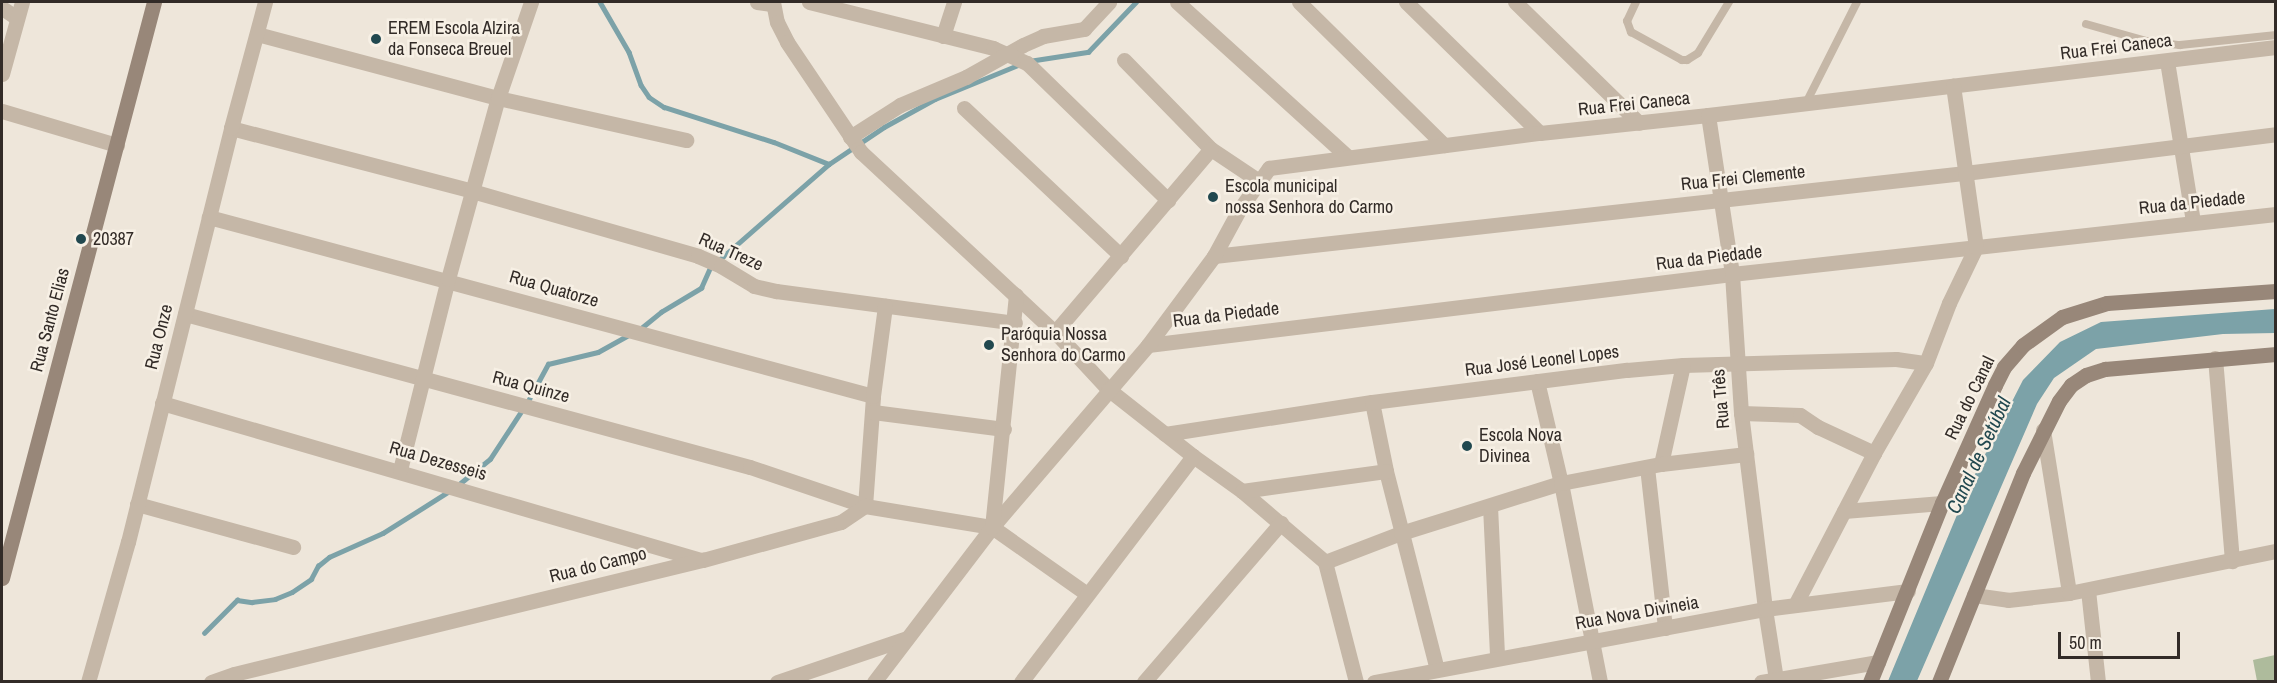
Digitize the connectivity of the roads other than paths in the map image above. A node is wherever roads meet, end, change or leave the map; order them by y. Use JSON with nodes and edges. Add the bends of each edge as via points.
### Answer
{"nodes":[{"id":1,"x":22,"y":2,"type":"edge"},
{"id":2,"x":154,"y":2,"type":"edge"},
{"id":3,"x":265,"y":2,"type":"edge"},
{"id":4,"x":531,"y":2,"type":"edge"},
{"id":5,"x":767,"y":2,"type":"edge"},
{"id":6,"x":809,"y":2,"type":"edge"},
{"id":7,"x":954,"y":2,"type":"edge"},
{"id":8,"x":1109,"y":2,"type":"edge"},
{"id":9,"x":1299,"y":2,"type":"edge"},
{"id":10,"x":1406,"y":2,"type":"edge"},
{"id":11,"x":1515,"y":2,"type":"edge"},
{"id":12,"x":1636,"y":2,"type":"edge"},
{"id":13,"x":1857,"y":2,"type":"edge"},
{"id":14,"x":1725,"y":3,"type":"edge"},
{"id":15,"x":1186,"y":4,"type":"edge"},
{"id":16,"x":2,"y":8,"type":"edge"},
{"id":17,"x":17,"y":18,"type":"junction"},
{"id":18,"x":2086,"y":24,"type":"dead end"},
{"id":19,"x":257,"y":34,"type":"junction"},
{"id":20,"x":2276,"y":35,"type":"edge"},
{"id":21,"x":943,"y":36,"type":"junction"},
{"id":22,"x":2276,"y":47,"type":"edge"},
{"id":23,"x":1016,"y":58,"type":"junction"},
{"id":24,"x":1124,"y":60,"type":"dead end"},
{"id":25,"x":2167,"y":61,"type":"junction"},
{"id":26,"x":2,"y":74,"type":"edge"},
{"id":27,"x":1953,"y":86,"type":"junction"},
{"id":28,"x":498,"y":98,"type":"junction"},
{"id":29,"x":1805,"y":104,"type":"junction"},
{"id":30,"x":964,"y":108,"type":"dead end"},
{"id":31,"x":2,"y":111,"type":"edge"},
{"id":32,"x":1708,"y":115,"type":"junction"},
{"id":33,"x":1639,"y":123,"type":"junction"},
{"id":34,"x":231,"y":128,"type":"junction"},
{"id":35,"x":1540,"y":133,"type":"junction"},
{"id":36,"x":2276,"y":134,"type":"edge"},
{"id":37,"x":686,"y":141,"type":"dead end"},
{"id":38,"x":855,"y":143,"type":"junction"},
{"id":39,"x":117,"y":145,"type":"junction"},
{"id":40,"x":1444,"y":145,"type":"junction"},
{"id":41,"x":2180,"y":146,"type":"junction"},
{"id":42,"x":1211,"y":148,"type":"junction"},
{"id":43,"x":1347,"y":156,"type":"junction"},
{"id":44,"x":1965,"y":173,"type":"junction"},
{"id":45,"x":1258,"y":181,"type":"junction"},
{"id":46,"x":472,"y":191,"type":"junction"},
{"id":47,"x":1168,"y":200,"type":"junction"},
{"id":48,"x":1722,"y":200,"type":"junction"},
{"id":49,"x":2276,"y":214,"type":"edge"},
{"id":50,"x":209,"y":217,"type":"junction"},
{"id":51,"x":2193,"y":222,"type":"junction"},
{"id":52,"x":1976,"y":247,"type":"junction"},
{"id":53,"x":1121,"y":256,"type":"junction"},
{"id":54,"x":1214,"y":256,"type":"junction"},
{"id":55,"x":1732,"y":274,"type":"junction"},
{"id":56,"x":448,"y":279,"type":"junction"},
{"id":57,"x":2276,"y":291,"type":"edge"},
{"id":58,"x":1016,"y":295,"type":"junction"},
{"id":59,"x":885,"y":306,"type":"junction"},
{"id":60,"x":184,"y":314,"type":"junction"},
{"id":61,"x":1015,"y":323,"type":"junction"},
{"id":62,"x":1055,"y":332,"type":"junction"},
{"id":63,"x":1148,"y":345,"type":"junction"},
{"id":64,"x":2276,"y":354,"type":"edge"},
{"id":65,"x":2215,"y":358,"type":"junction"},
{"id":66,"x":1926,"y":363,"type":"junction"},
{"id":67,"x":1683,"y":365,"type":"junction"},
{"id":68,"x":1738,"y":366,"type":"junction"},
{"id":69,"x":424,"y":378,"type":"junction"},
{"id":70,"x":1538,"y":381,"type":"junction"},
{"id":71,"x":1108,"y":389,"type":"junction"},
{"id":72,"x":873,"y":396,"type":"junction"},
{"id":73,"x":1372,"y":402,"type":"junction"},
{"id":74,"x":162,"y":403,"type":"junction"},
{"id":75,"x":873,"y":412,"type":"junction"},
{"id":76,"x":1741,"y":414,"type":"junction"},
{"id":77,"x":1004,"y":429,"type":"junction"},
{"id":78,"x":2043,"y":430,"type":"junction"},
{"id":79,"x":1166,"y":434,"type":"junction"},
{"id":80,"x":1874,"y":453,"type":"junction"},
{"id":81,"x":1746,"y":454,"type":"junction"},
{"id":82,"x":1192,"y":456,"type":"junction"},
{"id":83,"x":1654,"y":466,"type":"junction"},
{"id":84,"x":400,"y":470,"type":"junction"},
{"id":85,"x":1386,"y":471,"type":"junction"},
{"id":86,"x":1561,"y":483,"type":"junction"},
{"id":87,"x":1242,"y":491,"type":"junction"},
{"id":88,"x":1942,"y":503,"type":"junction"},
{"id":89,"x":137,"y":504,"type":"junction"},
{"id":90,"x":865,"y":506,"type":"junction"},
{"id":91,"x":1490,"y":506,"type":"junction"},
{"id":92,"x":1844,"y":511,"type":"junction"},
{"id":93,"x":1281,"y":523,"type":"junction"},
{"id":94,"x":992,"y":527,"type":"junction"},
{"id":95,"x":1401,"y":533,"type":"junction"},
{"id":96,"x":293,"y":547,"type":"dead end"},
{"id":97,"x":2276,"y":551,"type":"edge"},
{"id":98,"x":703,"y":560,"type":"junction"},
{"id":99,"x":2232,"y":561,"type":"junction"},
{"id":100,"x":1325,"y":562,"type":"junction"},
{"id":101,"x":2,"y":578,"type":"edge"},
{"id":102,"x":2088,"y":590,"type":"junction"},
{"id":103,"x":1908,"y":591,"type":"junction"},
{"id":104,"x":2068,"y":593,"type":"junction"},
{"id":105,"x":1087,"y":594,"type":"junction"},
{"id":106,"x":1974,"y":595,"type":"junction"},
{"id":107,"x":1795,"y":605,"type":"junction"},
{"id":108,"x":1765,"y":609,"type":"junction"},
{"id":109,"x":1665,"y":628,"type":"junction"},
{"id":110,"x":907,"y":638,"type":"junction"},
{"id":111,"x":1594,"y":641,"type":"junction"},
{"id":112,"x":1497,"y":657,"type":"junction"},
{"id":113,"x":1878,"y":662,"type":"junction"},
{"id":114,"x":1437,"y":670,"type":"junction"},
{"id":115,"x":1769,"y":680,"type":"edge"},
{"id":116,"x":88,"y":681,"type":"edge"},
{"id":117,"x":211,"y":681,"type":"edge"},
{"id":118,"x":777,"y":681,"type":"edge"},
{"id":119,"x":874,"y":681,"type":"edge"},
{"id":120,"x":1021,"y":681,"type":"edge"},
{"id":121,"x":1144,"y":681,"type":"edge"},
{"id":122,"x":1356,"y":681,"type":"edge"},
{"id":123,"x":1374,"y":681,"type":"edge"},
{"id":124,"x":1600,"y":681,"type":"edge"},
{"id":125,"x":1870,"y":681,"type":"edge"},
{"id":126,"x":1939,"y":681,"type":"edge"},
{"id":127,"x":2098,"y":681,"type":"edge"}],
"edges":[{"from":1,"to":17,"type":"street"},
{"from":2,"to":39,"type":"street","name":"Rua Santo Elias"},
{"from":3,"to":19,"type":"street","name":"Rua Onze"},
{"from":4,"to":28,"type":"street"},
{"from":5,"to":38,"type":"street","via":[[787,42]]},
{"from":6,"to":21,"type":"street"},
{"from":7,"to":21,"type":"street"},
{"from":8,"to":23,"type":"street","via":[[1084,29],[1043,36]]},
{"from":9,"to":40,"type":"street"},
{"from":10,"to":35,"type":"street"},
{"from":11,"to":33,"type":"street"},
{"from":12,"to":14,"type":"lane","via":[[1627,21],[1631,32],[1682,60],[1698,53]]},
{"from":13,"to":29,"type":"lane"},
{"from":15,"to":43,"type":"street"},
{"from":16,"to":17,"type":"street"},
{"from":17,"to":26,"type":"street"},
{"from":18,"to":20,"type":"lane","via":[[2146,41],[2180,45]]},
{"from":19,"to":28,"type":"street"},
{"from":19,"to":34,"type":"street","name":"Rua Onze"},
{"from":21,"to":23,"type":"street"},
{"from":22,"to":25,"type":"street","name":"Rua Frei Caneca"},
{"from":23,"to":38,"type":"street","via":[[900,105]]},
{"from":23,"to":47,"type":"street"},
{"from":24,"to":42,"type":"street"},
{"from":25,"to":27,"type":"street","name":"Rua Frei Caneca"},
{"from":25,"to":41,"type":"street"},
{"from":27,"to":29,"type":"street","name":"Rua Frei Caneca"},
{"from":27,"to":44,"type":"street"},
{"from":28,"to":37,"type":"street"},
{"from":28,"to":46,"type":"street"},
{"from":29,"to":32,"type":"street","name":"Rua Frei Caneca"},
{"from":30,"to":53,"type":"street"},
{"from":31,"to":39,"type":"street"},
{"from":32,"to":33,"type":"street","name":"Rua Frei Caneca"},
{"from":32,"to":48,"type":"street","name":"Rua Três"},
{"from":33,"to":35,"type":"street","name":"Rua Frei Caneca"},
{"from":34,"to":46,"type":"street","name":"Rua Treze"},
{"from":34,"to":50,"type":"street","name":"Rua Onze"},
{"from":35,"to":40,"type":"street","name":"Rua Frei Caneca"},
{"from":36,"to":41,"type":"street","name":"Rua Frei Clemente"},
{"from":38,"to":58,"type":"street"},
{"from":39,"to":101,"type":"street","name":"Rua Santo Elias"},
{"from":40,"to":43,"type":"street","name":"Rua Frei Caneca"},
{"from":41,"to":44,"type":"street","name":"Rua Frei Clemente"},
{"from":41,"to":51,"type":"street"},
{"from":42,"to":45,"type":"street"},
{"from":42,"to":47,"type":"street"},
{"from":43,"to":45,"type":"street","name":"Rua Frei Caneca","via":[[1269,168]]},
{"from":44,"to":48,"type":"street","name":"Rua Frei Clemente"},
{"from":44,"to":52,"type":"street"},
{"from":45,"to":54,"type":"street","name":"Rua Frei Caneca"},
{"from":46,"to":56,"type":"street"},
{"from":46,"to":59,"type":"street","name":"Rua Treze","via":[[698,256],[754,286]]},
{"from":47,"to":53,"type":"street"},
{"from":48,"to":54,"type":"street","name":"Rua Frei Clemente"},
{"from":48,"to":55,"type":"street","name":"Rua Três"},
{"from":49,"to":51,"type":"street","name":"Rua da Piedade"},
{"from":50,"to":56,"type":"street","name":"Rua Quatorze"},
{"from":50,"to":60,"type":"street","name":"Rua Onze"},
{"from":51,"to":52,"type":"street","name":"Rua da Piedade"},
{"from":52,"to":55,"type":"street","name":"Rua da Piedade"},
{"from":52,"to":66,"type":"street"},
{"from":53,"to":62,"type":"street"},
{"from":54,"to":63,"type":"street","name":"Rua Frei Caneca"},
{"from":55,"to":63,"type":"street","name":"Rua da Piedade"},
{"from":55,"to":68,"type":"street","name":"Rua Três"},
{"from":56,"to":69,"type":"street"},
{"from":56,"to":72,"type":"street","name":"Rua Quatorze"},
{"from":57,"to":88,"type":"street","name":"Rua do Canal","via":[[2107,303],[2049,325],[2023,345],[2004,367]]},
{"from":58,"to":61,"type":"street"},
{"from":58,"to":62,"type":"street"},
{"from":59,"to":61,"type":"street","name":"Rua Treze"},
{"from":59,"to":72,"type":"street"},
{"from":60,"to":69,"type":"street","name":"Rua Quinze"},
{"from":60,"to":74,"type":"street","name":"Rua Onze"},
{"from":61,"to":77,"type":"street"},
{"from":62,"to":71,"type":"street"},
{"from":63,"to":71,"type":"street","name":"Rua Frei Caneca"},
{"from":64,"to":65,"type":"street"},
{"from":65,"to":78,"type":"street","via":[[2105,369],[2086,375],[2059,400]]},
{"from":65,"to":99,"type":"street"},
{"from":66,"to":68,"type":"street","name":"Rua José Leonel Lopes","via":[[1896,359]]},
{"from":66,"to":80,"type":"street"},
{"from":67,"to":68,"type":"street","name":"Rua José Leonel Lopes"},
{"from":67,"to":70,"type":"street","name":"Rua José Leonel Lopes"},
{"from":67,"to":83,"type":"street"},
{"from":68,"to":76,"type":"street","name":"Rua Três"},
{"from":69,"to":84,"type":"street"},
{"from":69,"to":90,"type":"street","name":"Rua Quinze","via":[[750,467]]},
{"from":70,"to":73,"type":"street","name":"Rua José Leonel Lopes"},
{"from":70,"to":86,"type":"street"},
{"from":71,"to":79,"type":"street"},
{"from":71,"to":94,"type":"street","name":"Rua Frei Caneca"},
{"from":72,"to":75,"type":"street"},
{"from":73,"to":79,"type":"street","name":"Rua José Leonel Lopes"},
{"from":73,"to":85,"type":"street"},
{"from":74,"to":84,"type":"street","name":"Rua Dezesseis"},
{"from":74,"to":89,"type":"street","name":"Rua Onze"},
{"from":75,"to":77,"type":"street"},
{"from":75,"to":90,"type":"street"},
{"from":76,"to":80,"type":"street","via":[[1800,415]]},
{"from":76,"to":81,"type":"street","name":"Rua Três"},
{"from":77,"to":94,"type":"street"},
{"from":78,"to":104,"type":"street"},
{"from":78,"to":106,"type":"street"},
{"from":79,"to":82,"type":"street"},
{"from":80,"to":92,"type":"street"},
{"from":81,"to":83,"type":"street"},
{"from":81,"to":108,"type":"street","name":"Rua Três"},
{"from":82,"to":87,"type":"street"},
{"from":82,"to":105,"type":"street"},
{"from":83,"to":86,"type":"street"},
{"from":83,"to":109,"type":"street"},
{"from":84,"to":98,"type":"street","name":"Rua Dezesseis"},
{"from":85,"to":87,"type":"street"},
{"from":85,"to":95,"type":"street"},
{"from":86,"to":91,"type":"street"},
{"from":86,"to":111,"type":"street"},
{"from":87,"to":93,"type":"street"},
{"from":88,"to":92,"type":"street"},
{"from":88,"to":103,"type":"street","name":"Rua do Canal"},
{"from":89,"to":96,"type":"street"},
{"from":89,"to":116,"type":"street","name":"Rua Onze"},
{"from":90,"to":94,"type":"street"},
{"from":90,"to":98,"type":"street","name":"Rua do Campo","via":[[841,522]]},
{"from":91,"to":95,"type":"street"},
{"from":91,"to":112,"type":"street"},
{"from":92,"to":107,"type":"street"},
{"from":93,"to":100,"type":"street"},
{"from":93,"to":121,"type":"street"},
{"from":94,"to":105,"type":"street"},
{"from":94,"to":110,"type":"street","name":"Rua Frei Caneca"},
{"from":95,"to":100,"type":"street"},
{"from":95,"to":114,"type":"street"},
{"from":97,"to":99,"type":"street"},
{"from":98,"to":117,"type":"street","name":"Rua do Campo"},
{"from":99,"to":102,"type":"street"},
{"from":100,"to":122,"type":"street"},
{"from":102,"to":104,"type":"street"},
{"from":102,"to":127,"type":"street"},
{"from":103,"to":107,"type":"street","name":"Rua Nova Divineia"},
{"from":103,"to":113,"type":"street","name":"Rua do Canal"},
{"from":104,"to":106,"type":"street","via":[[2008,600]]},
{"from":105,"to":120,"type":"street"},
{"from":106,"to":126,"type":"street"},
{"from":107,"to":108,"type":"street","name":"Rua Nova Divineia"},
{"from":108,"to":109,"type":"street","name":"Rua Nova Divineia"},
{"from":108,"to":115,"type":"street","name":"Rua Três"},
{"from":109,"to":111,"type":"street","name":"Rua Nova Divineia"},
{"from":110,"to":118,"type":"street"},
{"from":110,"to":119,"type":"street","name":"Rua Frei Caneca"},
{"from":111,"to":112,"type":"street","name":"Rua Nova Divineia"},
{"from":111,"to":124,"type":"street"},
{"from":112,"to":114,"type":"street","name":"Rua Nova Divineia"},
{"from":113,"to":115,"type":"street"},
{"from":113,"to":125,"type":"street","name":"Rua do Canal"},
{"from":114,"to":123,"type":"street","name":"Rua Nova Divineia"}]}
